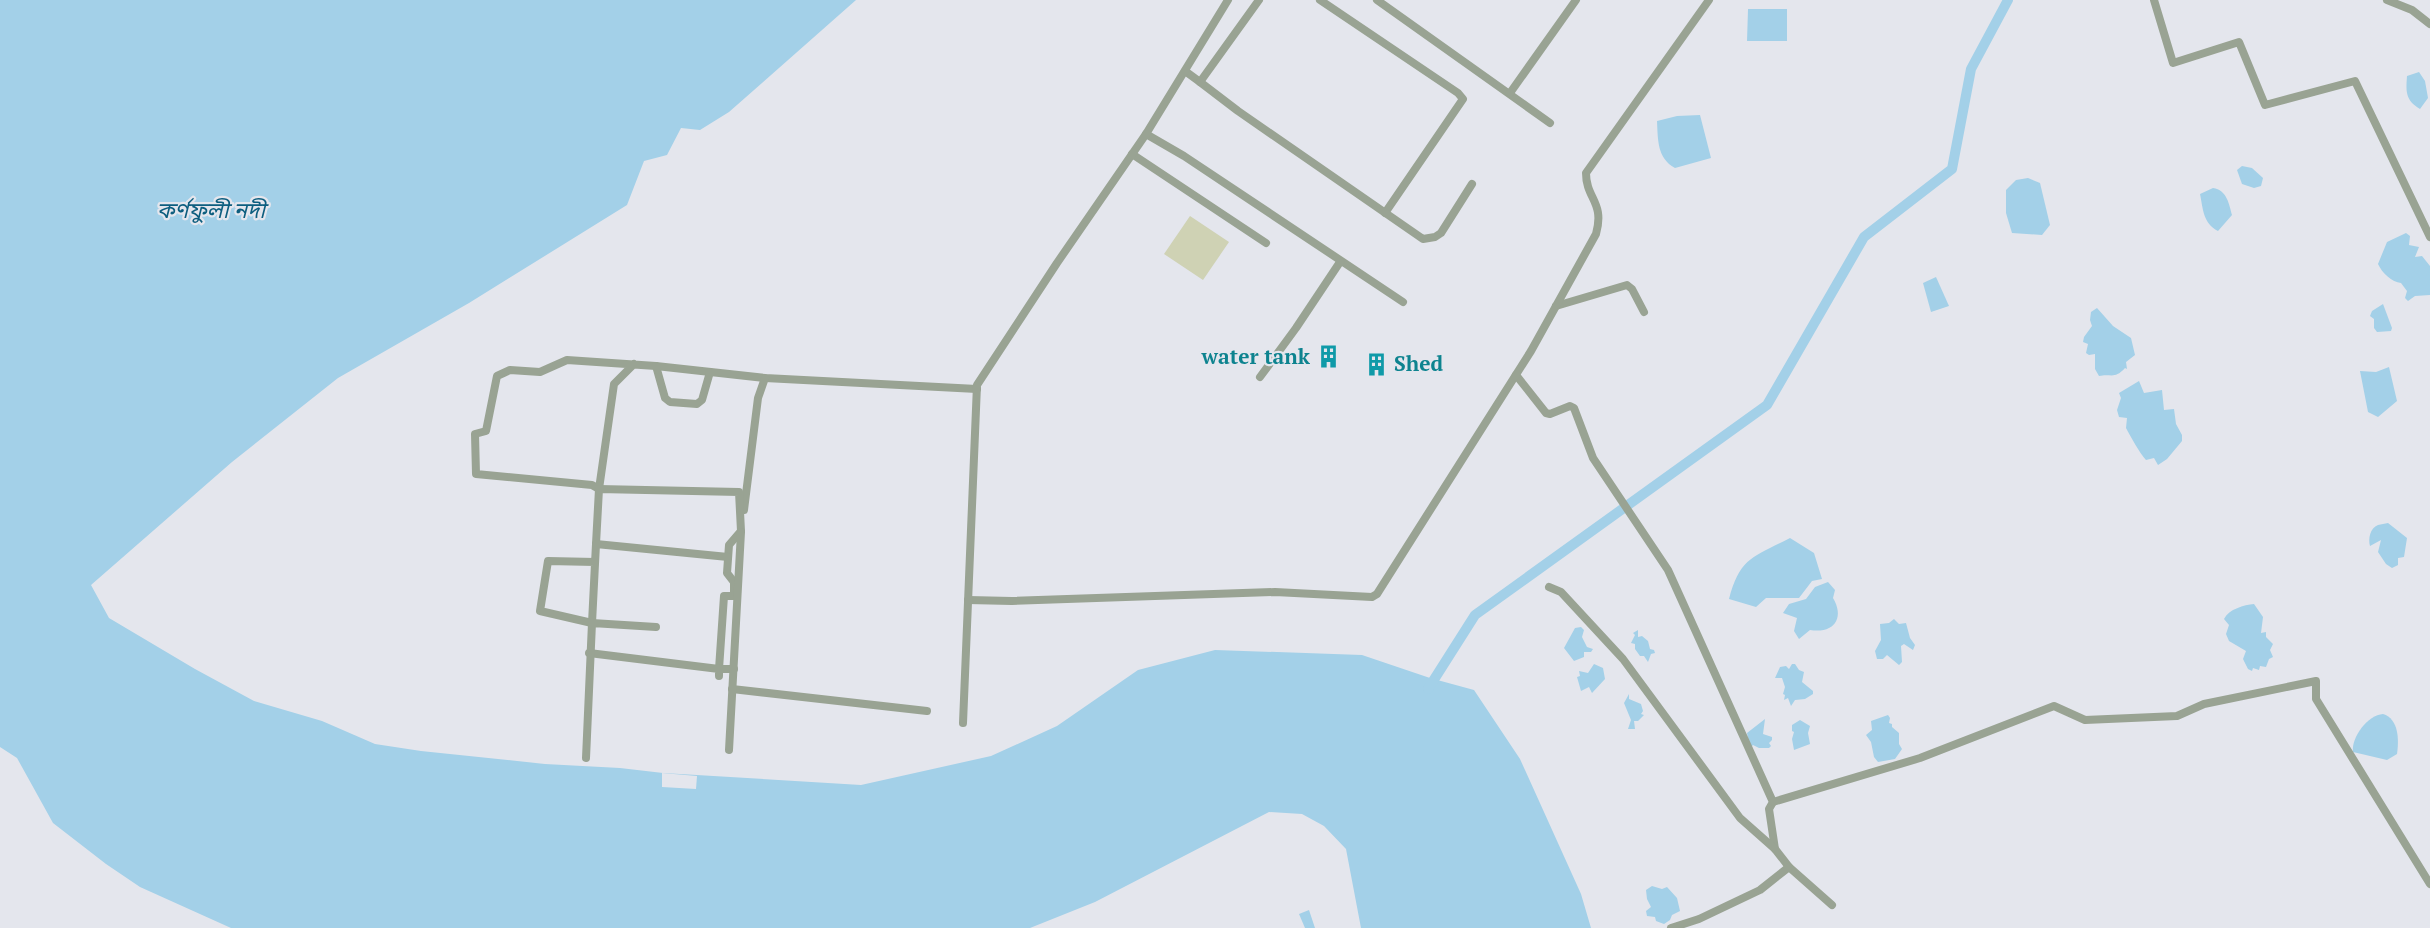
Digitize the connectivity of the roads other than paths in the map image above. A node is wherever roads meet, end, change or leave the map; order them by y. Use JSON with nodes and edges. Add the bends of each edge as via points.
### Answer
{"nodes":[{"id":1,"x":1228,"y":0,"type":"edge"},
{"id":2,"x":1259,"y":0,"type":"edge"},
{"id":3,"x":1320,"y":0,"type":"edge"},
{"id":4,"x":1377,"y":0,"type":"edge"},
{"id":5,"x":1576,"y":0,"type":"edge"},
{"id":6,"x":1709,"y":0,"type":"edge"},
{"id":7,"x":2154,"y":0,"type":"edge"},
{"id":8,"x":2387,"y":0,"type":"edge"},
{"id":9,"x":2430,"y":24,"type":"edge"},
{"id":10,"x":1185,"y":71,"type":"junction"},
{"id":11,"x":1200,"y":82,"type":"junction"},
{"id":12,"x":1510,"y":93,"type":"junction"},
{"id":13,"x":1550,"y":123,"type":"dead end"},
{"id":14,"x":1146,"y":134,"type":"junction"},
{"id":15,"x":1132,"y":154,"type":"junction"},
{"id":16,"x":1472,"y":184,"type":"dead end"},
{"id":17,"x":1385,"y":213,"type":"junction"},
{"id":18,"x":2430,"y":237,"type":"edge"},
{"id":19,"x":1266,"y":243,"type":"dead end"},
{"id":20,"x":1340,"y":262,"type":"junction"},
{"id":21,"x":1403,"y":302,"type":"dead end"},
{"id":22,"x":1556,"y":306,"type":"junction"},
{"id":23,"x":1644,"y":312,"type":"dead end"},
{"id":24,"x":634,"y":364,"type":"junction"},
{"id":25,"x":656,"y":366,"type":"junction"},
{"id":26,"x":710,"y":372,"type":"junction"},
{"id":27,"x":1516,"y":375,"type":"junction"},
{"id":28,"x":1260,"y":377,"type":"dead end"},
{"id":29,"x":765,"y":378,"type":"junction"},
{"id":30,"x":977,"y":389,"type":"junction"},
{"id":31,"x":599,"y":489,"type":"junction"},
{"id":32,"x":741,"y":531,"type":"junction"},
{"id":33,"x":596,"y":544,"type":"junction"},
{"id":34,"x":728,"y":557,"type":"junction"},
{"id":35,"x":595,"y":562,"type":"junction"},
{"id":36,"x":1549,"y":587,"type":"dead end"},
{"id":37,"x":968,"y":600,"type":"junction"},
{"id":38,"x":592,"y":623,"type":"junction"},
{"id":39,"x":656,"y":627,"type":"dead end"},
{"id":40,"x":589,"y":653,"type":"junction"},
{"id":41,"x":734,"y":669,"type":"junction"},
{"id":42,"x":719,"y":672,"type":"junction"},
{"id":43,"x":732,"y":689,"type":"junction"},
{"id":44,"x":927,"y":711,"type":"dead end"},
{"id":45,"x":963,"y":723,"type":"dead end"},
{"id":46,"x":729,"y":750,"type":"dead end"},
{"id":47,"x":586,"y":758,"type":"dead end"},
{"id":48,"x":1773,"y":802,"type":"junction"},
{"id":49,"x":1775,"y":849,"type":"junction"},
{"id":50,"x":1789,"y":867,"type":"junction"},
{"id":51,"x":2430,"y":884,"type":"edge"},
{"id":52,"x":1832,"y":905,"type":"dead end"},
{"id":53,"x":1671,"y":928,"type":"edge"}],
"edges":[{"from":1,"to":10,"type":"street"},
{"from":2,"to":11,"type":"street"},
{"from":3,"to":17,"type":"street","via":[[1463,99]]},
{"from":4,"to":12,"type":"street"},
{"from":5,"to":12,"type":"street"},
{"from":6,"to":22,"type":"street","via":[[1586,173],[1600,215],[1596,234]]},
{"from":7,"to":18,"type":"street","via":[[2173,63],[2239,42],[2265,105],[2355,81]]},
{"from":8,"to":9,"type":"street","via":[[2412,10]]},
{"from":10,"to":11,"type":"street"},
{"from":10,"to":14,"type":"street"},
{"from":11,"to":17,"type":"street"},
{"from":12,"to":13,"type":"street"},
{"from":14,"to":15,"type":"street"},
{"from":14,"to":20,"type":"street"},
{"from":15,"to":19,"type":"street"},
{"from":15,"to":30,"type":"street"},
{"from":16,"to":17,"type":"street","via":[[1435,237],[1423,239]]},
{"from":20,"to":21,"type":"street"},
{"from":20,"to":28,"type":"street"},
{"from":22,"to":23,"type":"street","via":[[1627,285]]},
{"from":22,"to":27,"type":"street"},
{"from":24,"to":25,"type":"street"},
{"from":24,"to":31,"type":"street","via":[[614,384]]},
{"from":24,"to":31,"type":"street","via":[[567,360],[540,372],[510,370],[497,376],[486,431],[475,434],[476,474],[592,485]]},
{"from":25,"to":26,"type":"street"},
{"from":25,"to":26,"type":"street","via":[[665,398],[670,402],[697,404],[702,400]]},
{"from":26,"to":29,"type":"street"},
{"from":27,"to":37,"type":"street","via":[[1372,597],[1275,592]]},
{"from":27,"to":48,"type":"street","via":[[1546,413],[1574,408],[1593,458],[1668,570]]},
{"from":29,"to":30,"type":"street"},
{"from":29,"to":32,"type":"street","via":[[758,398]]},
{"from":30,"to":37,"type":"street"},
{"from":31,"to":32,"type":"street","via":[[739,492]]},
{"from":31,"to":33,"type":"street"},
{"from":32,"to":34,"type":"street","via":[[729,545]]},
{"from":32,"to":41,"type":"street"},
{"from":33,"to":34,"type":"street"},
{"from":33,"to":35,"type":"street"},
{"from":34,"to":42,"type":"street","via":[[727,573],[734,582],[734,596],[724,596]]},
{"from":35,"to":38,"type":"street"},
{"from":35,"to":38,"type":"street","via":[[548,561],[540,611]]},
{"from":36,"to":49,"type":"street","via":[[1561,592],[1623,659],[1740,818]]},
{"from":37,"to":45,"type":"street"},
{"from":38,"to":39,"type":"street"},
{"from":38,"to":40,"type":"street"},
{"from":40,"to":42,"type":"street"},
{"from":40,"to":47,"type":"street"},
{"from":41,"to":42,"type":"street"},
{"from":41,"to":43,"type":"street"},
{"from":43,"to":44,"type":"street"},
{"from":43,"to":46,"type":"street"},
{"from":48,"to":49,"type":"street","via":[[1769,809]]},
{"from":48,"to":51,"type":"street","via":[[1920,758],[2054,705],[2085,720],[2177,716],[2204,704],[2316,681],[2316,699]]},
{"from":49,"to":50,"type":"street"},
{"from":50,"to":52,"type":"street"},
{"from":50,"to":53,"type":"street","via":[[1760,890]]}]}
